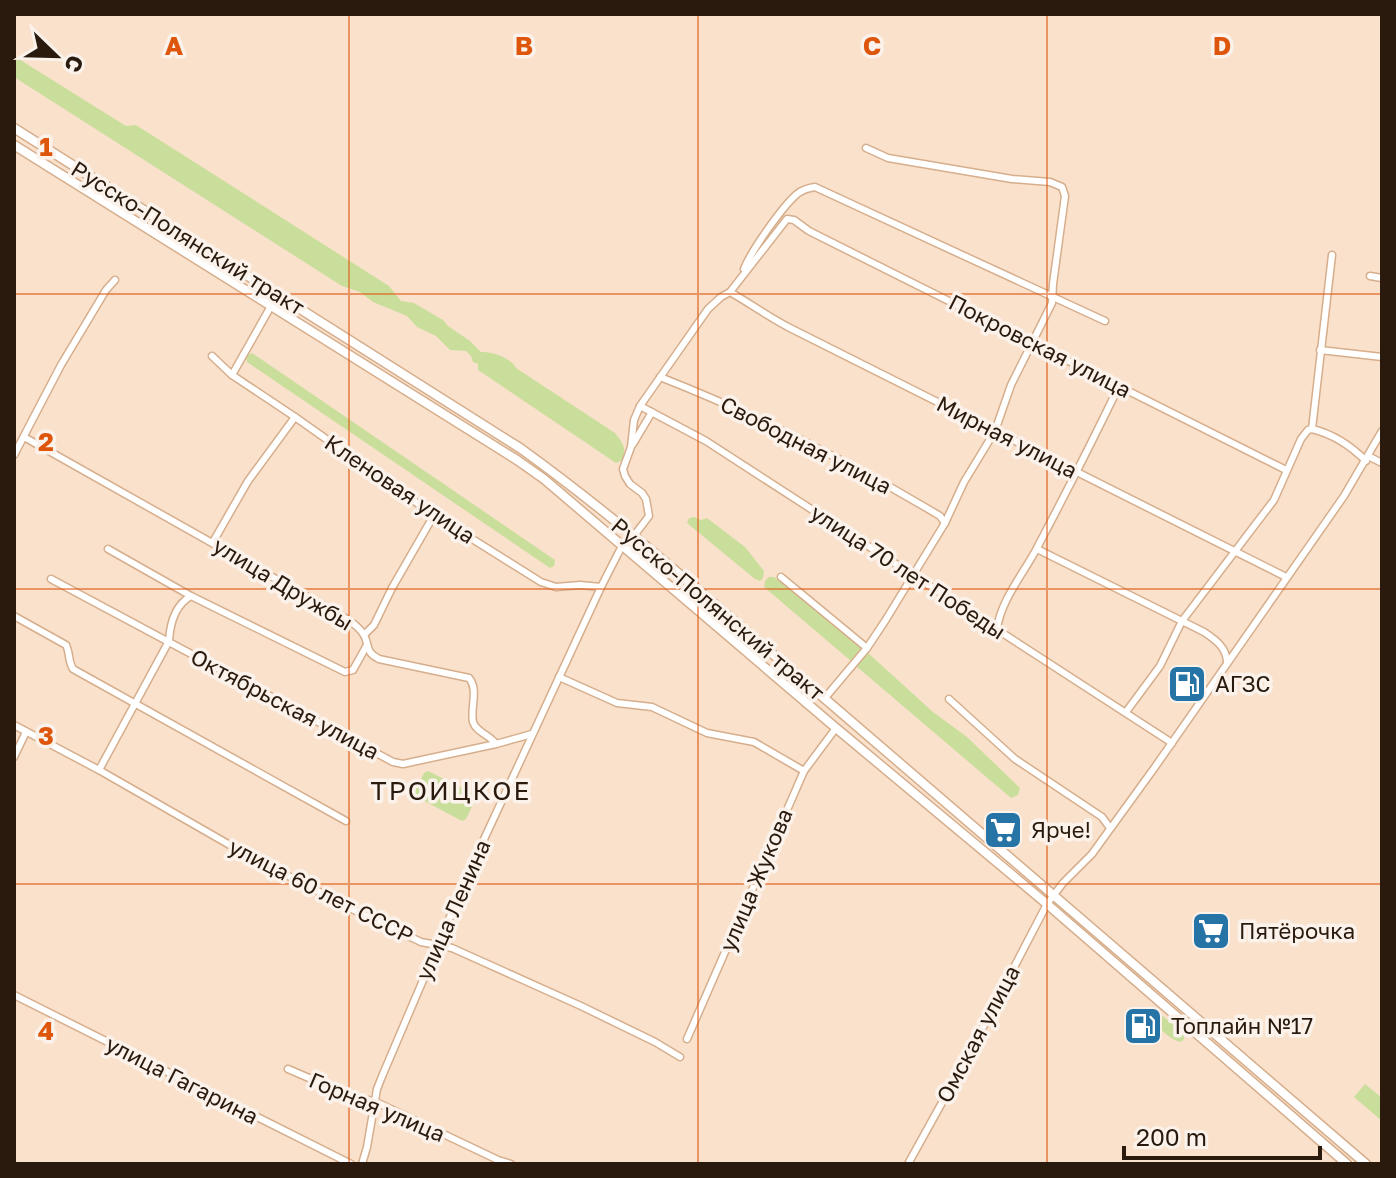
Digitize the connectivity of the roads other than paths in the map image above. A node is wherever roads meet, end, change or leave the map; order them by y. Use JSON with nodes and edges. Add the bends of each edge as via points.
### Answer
{"nodes":[{"id":1,"x":14,"y":128,"type":"edge"},
{"id":2,"x":14,"y":145,"type":"edge"},
{"id":3,"x":866,"y":148,"type":"dead end"},
{"id":4,"x":1332,"y":255,"type":"dead end"},
{"id":5,"x":1370,"y":276,"type":"dead end"},
{"id":6,"x":1382,"y":278,"type":"edge"},
{"id":7,"x":115,"y":280,"type":"dead end"},
{"id":8,"x":739,"y":280,"type":"junction"},
{"id":9,"x":730,"y":292,"type":"junction"},
{"id":10,"x":1053,"y":298,"type":"junction"},
{"id":11,"x":271,"y":306,"type":"junction"},
{"id":12,"x":1105,"y":321,"type":"dead end"},
{"id":13,"x":1033,"y":343,"type":"junction"},
{"id":14,"x":1320,"y":350,"type":"junction"},
{"id":15,"x":212,"y":356,"type":"dead end"},
{"id":16,"x":1382,"y":357,"type":"edge"},
{"id":17,"x":232,"y":375,"type":"junction"},
{"id":18,"x":660,"y":377,"type":"junction"},
{"id":19,"x":1119,"y":386,"type":"junction"},
{"id":20,"x":640,"y":406,"type":"junction"},
{"id":21,"x":652,"y":412,"type":"junction"},
{"id":22,"x":295,"y":417,"type":"junction"},
{"id":23,"x":1312,"y":429,"type":"junction"},
{"id":24,"x":995,"y":431,"type":"junction"},
{"id":25,"x":1382,"y":431,"type":"edge"},
{"id":26,"x":24,"y":437,"type":"junction"},
{"id":27,"x":631,"y":447,"type":"junction"},
{"id":28,"x":14,"y":455,"type":"edge"},
{"id":29,"x":1367,"y":458,"type":"junction"},
{"id":30,"x":1382,"y":463,"type":"edge"},
{"id":31,"x":1286,"y":470,"type":"junction"},
{"id":32,"x":1076,"y":472,"type":"junction"},
{"id":33,"x":434,"y":515,"type":"junction"},
{"id":34,"x":945,"y":523,"type":"junction"},
{"id":35,"x":632,"y":535,"type":"junction"},
{"id":36,"x":213,"y":542,"type":"junction"},
{"id":37,"x":623,"y":544,"type":"junction"},
{"id":38,"x":108,"y":549,"type":"dead end"},
{"id":39,"x":1037,"y":549,"type":"junction"},
{"id":40,"x":1234,"y":551,"type":"junction"},
{"id":41,"x":913,"y":575,"type":"junction"},
{"id":42,"x":781,"y":577,"type":"dead end"},
{"id":43,"x":1286,"y":577,"type":"junction"},
{"id":44,"x":51,"y":579,"type":"dead end"},
{"id":45,"x":601,"y":587,"type":"junction"},
{"id":46,"x":191,"y":596,"type":"junction"},
{"id":47,"x":14,"y":616,"type":"edge"},
{"id":48,"x":1182,"y":621,"type":"junction"},
{"id":49,"x":997,"y":629,"type":"junction"},
{"id":50,"x":364,"y":635,"type":"junction"},
{"id":51,"x":169,"y":641,"type":"junction"},
{"id":52,"x":367,"y":645,"type":"junction"},
{"id":53,"x":867,"y":648,"type":"junction"},
{"id":54,"x":1227,"y":663,"type":"junction"},
{"id":55,"x":559,"y":677,"type":"junction"},
{"id":56,"x":824,"y":699,"type":"junction"},
{"id":57,"x":949,"y":699,"type":"dead end"},
{"id":58,"x":135,"y":705,"type":"junction"},
{"id":59,"x":1126,"y":712,"type":"junction"},
{"id":60,"x":14,"y":725,"type":"edge"},
{"id":61,"x":836,"y":728,"type":"junction"},
{"id":62,"x":26,"y":732,"type":"junction"},
{"id":63,"x":532,"y":734,"type":"junction"},
{"id":64,"x":1172,"y":743,"type":"junction"},
{"id":65,"x":496,"y":744,"type":"junction"},
{"id":66,"x":14,"y":757,"type":"edge"},
{"id":67,"x":99,"y":770,"type":"junction"},
{"id":68,"x":804,"y":771,"type":"junction"},
{"id":69,"x":346,"y":821,"type":"dead end"},
{"id":70,"x":1110,"y":828,"type":"junction"},
{"id":71,"x":1054,"y":894,"type":"junction"},
{"id":72,"x":1047,"y":904,"type":"junction"},
{"id":73,"x":437,"y":945,"type":"junction"},
{"id":74,"x":14,"y":995,"type":"edge"},
{"id":75,"x":687,"y":1039,"type":"dead end"},
{"id":76,"x":680,"y":1057,"type":"dead end"},
{"id":77,"x":288,"y":1069,"type":"dead end"},
{"id":78,"x":377,"y":1089,"type":"junction"},
{"id":79,"x":356,"y":1097,"type":"junction"},
{"id":80,"x":376,"y":1102,"type":"junction"},
{"id":81,"x":351,"y":1164,"type":"edge"},
{"id":82,"x":362,"y":1164,"type":"edge"},
{"id":83,"x":511,"y":1164,"type":"edge"},
{"id":84,"x":908,"y":1164,"type":"edge"},
{"id":85,"x":1347,"y":1164,"type":"edge"},
{"id":86,"x":1366,"y":1164,"type":"edge"}],
"edges":[{"from":1,"to":35,"type":"main road","name":"Русско-Полянский тракт","via":[[520,448]]},
{"from":2,"to":11,"type":"main road","name":"Русско-Полянский тракт"},
{"from":3,"to":10,"type":"street","via":[[888,158],[1062,187]]},
{"from":4,"to":14,"type":"street"},
{"from":5,"to":6,"type":"street"},
{"from":7,"to":26,"type":"street","via":[[61,365]]},
{"from":8,"to":9,"type":"street"},
{"from":8,"to":10,"type":"street","via":[[749,257],[788,204],[815,187]]},
{"from":8,"to":13,"type":"street","name":"Покровская улица","via":[[783,222],[794,220]]},
{"from":9,"to":18,"type":"street","via":[[708,309]]},
{"from":9,"to":24,"type":"street","name":"Мирная улица","via":[[763,314]]},
{"from":10,"to":12,"type":"street"},
{"from":10,"to":13,"type":"street"},
{"from":11,"to":17,"type":"street"},
{"from":11,"to":37,"type":"main road","name":"Русско-Полянский тракт","via":[[517,460]]},
{"from":13,"to":19,"type":"street","name":"Покровская улица"},
{"from":13,"to":24,"type":"street"},
{"from":14,"to":16,"type":"street"},
{"from":14,"to":23,"type":"street"},
{"from":15,"to":17,"type":"street","name":"Кленовая улица"},
{"from":17,"to":22,"type":"street","name":"Кленовая улица"},
{"from":18,"to":20,"type":"street"},
{"from":18,"to":34,"type":"street","name":"Свободная улица","via":[[820,449],[894,488]]},
{"from":19,"to":31,"type":"street","name":"Покровская улица"},
{"from":19,"to":32,"type":"street"},
{"from":20,"to":21,"type":"street","name":"улица 70 лет Победы"},
{"from":20,"to":27,"type":"street"},
{"from":21,"to":27,"type":"street"},
{"from":21,"to":41,"type":"street","name":"улица 70 лет Победы","via":[[706,441]]},
{"from":22,"to":33,"type":"street","name":"Кленовая улица"},
{"from":22,"to":36,"type":"street","via":[[248,481]]},
{"from":23,"to":29,"type":"street"},
{"from":23,"to":31,"type":"street"},
{"from":24,"to":32,"type":"street","name":"Мирная улица"},
{"from":24,"to":34,"type":"street"},
{"from":25,"to":29,"type":"street","name":"Омская улица"},
{"from":26,"to":28,"type":"street"},
{"from":26,"to":36,"type":"street","name":"улица Дружбы"},
{"from":27,"to":35,"type":"street","name":"улица Ленина","via":[[625,476],[649,507],[649,516]]},
{"from":29,"to":30,"type":"street"},
{"from":29,"to":43,"type":"street","name":"Омская улица"},
{"from":31,"to":40,"type":"street","via":[[1274,500]]},
{"from":32,"to":39,"type":"street"},
{"from":32,"to":40,"type":"street","name":"Мирная улица"},
{"from":33,"to":45,"type":"street","name":"Кленовая улица","via":[[549,586]]},
{"from":33,"to":50,"type":"street"},
{"from":34,"to":41,"type":"street"},
{"from":35,"to":37,"type":"street","name":"улица Ленина"},
{"from":35,"to":56,"type":"main road","name":"Русско-Полянский тракт"},
{"from":36,"to":50,"type":"street","name":"улица Дружбы","via":[[347,619]]},
{"from":37,"to":45,"type":"street","name":"улица Ленина"},
{"from":37,"to":61,"type":"main road","name":"Русско-Полянский тракт"},
{"from":38,"to":46,"type":"street"},
{"from":39,"to":48,"type":"street"},
{"from":39,"to":49,"type":"street"},
{"from":40,"to":43,"type":"street","name":"Мирная улица"},
{"from":40,"to":48,"type":"street"},
{"from":41,"to":49,"type":"street","name":"улица 70 лет Победы"},
{"from":41,"to":53,"type":"street"},
{"from":42,"to":53,"type":"street"},
{"from":43,"to":54,"type":"street","name":"Омская улица"},
{"from":44,"to":51,"type":"street","name":"Октябрьская улица"},
{"from":45,"to":55,"type":"street","name":"улица Ленина"},
{"from":46,"to":51,"type":"street","via":[[176,612]]},
{"from":46,"to":52,"type":"street","via":[[345,672],[353,670]]},
{"from":47,"to":58,"type":"street","via":[[66,645],[73,669]]},
{"from":48,"to":54,"type":"street","via":[[1215,639]]},
{"from":48,"to":59,"type":"street","via":[[1160,666]]},
{"from":49,"to":59,"type":"street","name":"улица 70 лет Победы"},
{"from":50,"to":52,"type":"street","name":"улица Дружбы"},
{"from":51,"to":58,"type":"street"},
{"from":51,"to":65,"type":"street","name":"Октябрьская улица","via":[[393,762]]},
{"from":52,"to":65,"type":"street","name":"улица Дружбы","via":[[379,659],[469,678],[474,686],[474,723]]},
{"from":53,"to":56,"type":"street"},
{"from":54,"to":64,"type":"street","name":"Омская улица"},
{"from":55,"to":63,"type":"street","name":"улица Ленина"},
{"from":55,"to":68,"type":"street","via":[[617,703],[652,707],[707,733],[754,742]]},
{"from":56,"to":71,"type":"main road","name":"Русско-Полянский тракт"},
{"from":57,"to":70,"type":"street","via":[[1015,759],[1102,817]]},
{"from":58,"to":67,"type":"street"},
{"from":58,"to":69,"type":"street"},
{"from":59,"to":64,"type":"street","name":"улица 70 лет Победы"},
{"from":60,"to":62,"type":"street","name":"улица 60 лет СССР"},
{"from":61,"to":68,"type":"street","name":"улица Жукова"},
{"from":61,"to":72,"type":"main road","name":"Русско-Полянский тракт"},
{"from":62,"to":66,"type":"street"},
{"from":62,"to":67,"type":"street","name":"улица 60 лет СССР"},
{"from":63,"to":65,"type":"street","name":"Октябрьская улица"},
{"from":63,"to":73,"type":"street","name":"улица Ленина"},
{"from":64,"to":70,"type":"street","name":"Омская улица"},
{"from":67,"to":73,"type":"street","name":"улица 60 лет СССР","via":[[256,860],[408,936]]},
{"from":68,"to":75,"type":"street","name":"улица Жукова"},
{"from":70,"to":71,"type":"street","name":"Омская улица"},
{"from":71,"to":72,"type":"street","name":"Омская улица"},
{"from":71,"to":86,"type":"main road","name":"Русско-Полянский тракт"},
{"from":72,"to":84,"type":"street","name":"Омская улица"},
{"from":72,"to":85,"type":"main road","name":"Русско-Полянский тракт"},
{"from":73,"to":76,"type":"street","name":"улица 60 лет СССР","via":[[581,1006]]},
{"from":73,"to":78,"type":"street","name":"улица Ленина"},
{"from":74,"to":81,"type":"street","name":"улица Гагарина"},
{"from":77,"to":79,"type":"street","name":"Горная улица"},
{"from":78,"to":79,"type":"street"},
{"from":78,"to":80,"type":"street","name":"улица Ленина"},
{"from":79,"to":80,"type":"street","name":"Горная улица"},
{"from":80,"to":82,"type":"street","name":"улица Ленина"},
{"from":80,"to":83,"type":"street","name":"Горная улица"}]}
